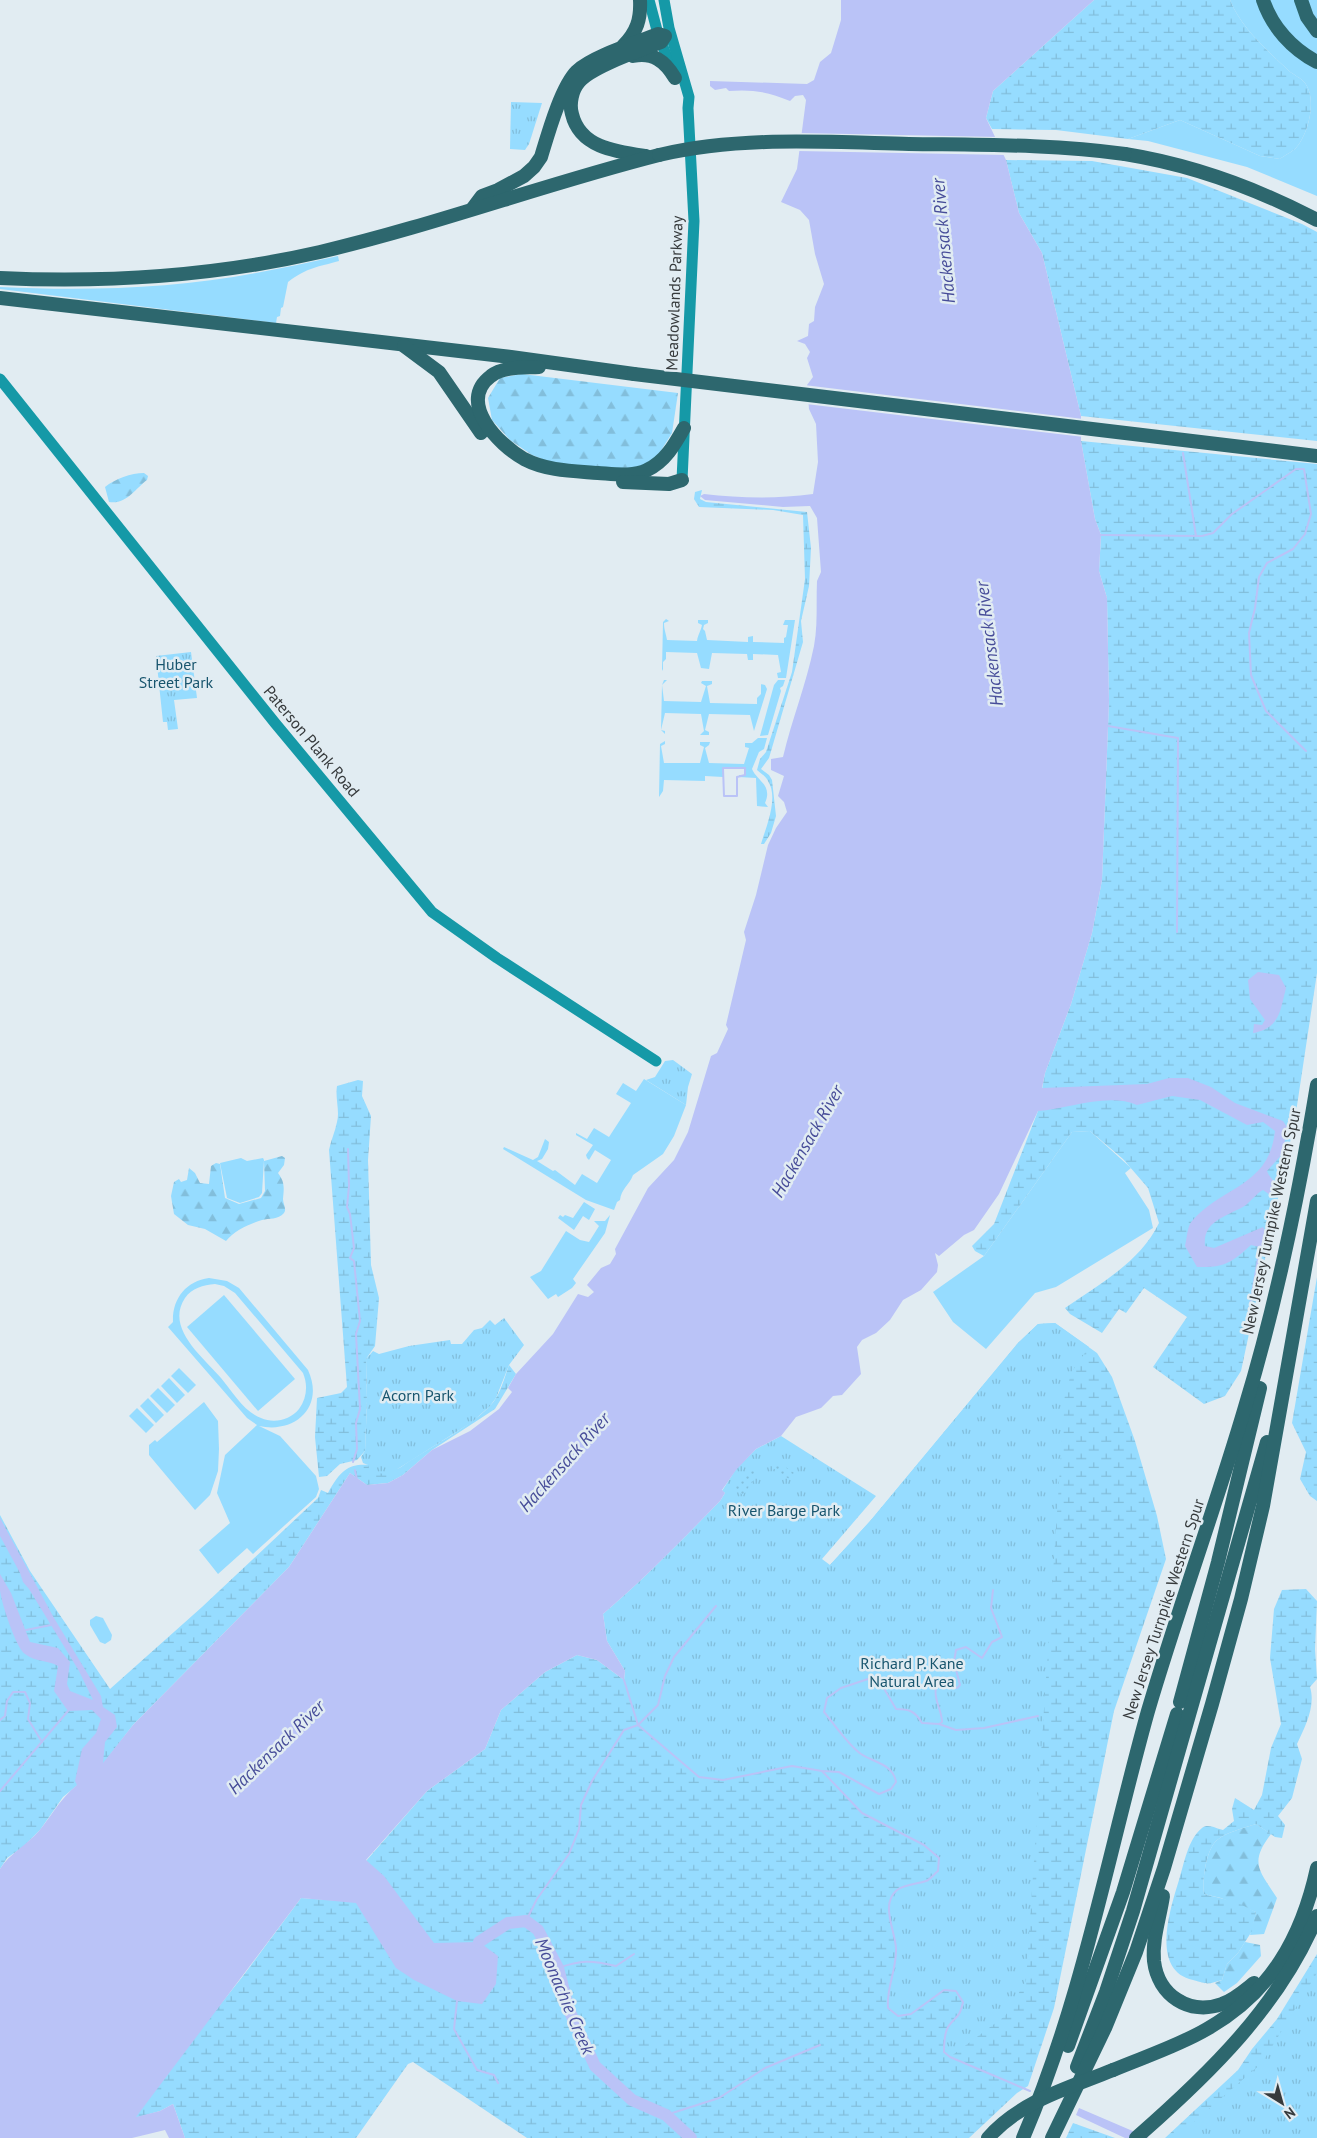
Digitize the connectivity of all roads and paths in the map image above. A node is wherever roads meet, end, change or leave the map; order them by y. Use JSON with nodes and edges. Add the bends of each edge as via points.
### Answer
{"nodes":[{"id":1,"x":640,"y":0,"type":"edge"},
{"id":2,"x":649,"y":0,"type":"edge"},
{"id":3,"x":657,"y":0,"type":"edge"},
{"id":4,"x":664,"y":0,"type":"edge"},
{"id":5,"x":1263,"y":0,"type":"edge"},
{"id":6,"x":1301,"y":0,"type":"edge"},
{"id":7,"x":1317,"y":31,"type":"edge"},
{"id":8,"x":661,"y":37,"type":"junction"},
{"id":9,"x":620,"y":55,"type":"junction"},
{"id":10,"x":1317,"y":62,"type":"edge"},
{"id":11,"x":679,"y":80,"type":"junction"},
{"id":12,"x":655,"y":156,"type":"junction"},
{"id":13,"x":473,"y":208,"type":"junction"},
{"id":14,"x":1317,"y":220,"type":"edge"},
{"id":15,"x":0,"y":278,"type":"edge"},
{"id":16,"x":0,"y":298,"type":"edge"},
{"id":17,"x":401,"y":344,"type":"junction"},
{"id":18,"x":562,"y":365,"type":"junction"},
{"id":19,"x":0,"y":379,"type":"edge"},
{"id":20,"x":684,"y":428,"type":"junction"},
{"id":21,"x":1317,"y":456,"type":"edge"},
{"id":22,"x":622,"y":474,"type":"junction"},
{"id":23,"x":682,"y":480,"type":"junction"},
{"id":24,"x":656,"y":1061,"type":"dead end"},
{"id":25,"x":1317,"y":1085,"type":"edge"},
{"id":26,"x":1317,"y":1201,"type":"edge"},
{"id":27,"x":1270,"y":1318,"type":"junction"},
{"id":28,"x":1286,"y":1374,"type":"junction"},
{"id":29,"x":1170,"y":1848,"type":"junction"},
{"id":30,"x":1317,"y":1868,"type":"edge"},
{"id":31,"x":1317,"y":1916,"type":"edge"},
{"id":32,"x":1290,"y":1944,"type":"junction"},
{"id":33,"x":988,"y":2138,"type":"edge"},
{"id":34,"x":1023,"y":2138,"type":"edge"},
{"id":35,"x":1045,"y":2138,"type":"edge"},
{"id":36,"x":1052,"y":2138,"type":"edge"},
{"id":37,"x":1136,"y":2138,"type":"edge"}],
"edges":[{"from":1,"to":9,"type":"highway","via":[[640,18],[635,32]]},
{"from":2,"to":8,"type":"street","name":"Meadowlands Parkway"},
{"from":3,"to":8,"type":"street"},
{"from":4,"to":11,"type":"street","name":"Meadowlands Parkway","via":[[684,74]]},
{"from":5,"to":10,"type":"highway","via":[[1272,20],[1288,41]]},
{"from":6,"to":7,"type":"highway"},
{"from":8,"to":9,"type":"highway"},
{"from":8,"to":11,"type":"street","name":"Meadowlands Parkway"},
{"from":9,"to":11,"type":"highway","via":[[653,56],[665,63]]},
{"from":9,"to":12,"type":"highway","via":[[579,82],[572,94],[570,109],[573,121],[579,132],[599,146]]},
{"from":9,"to":13,"type":"highway","via":[[583,67],[568,82],[541,157],[534,167],[512,183],[482,196]]},
{"from":11,"to":20,"type":"street","name":"Meadowlands Parkway","via":[[688,108],[694,221]]},
{"from":12,"to":13,"type":"highway"},
{"from":12,"to":14,"type":"highway","bridge":true,"via":[[706,146],[766,142],[1043,147],[1125,154],[1220,177]]},
{"from":13,"to":15,"type":"highway","via":[[344,246],[243,266],[117,279]]},
{"from":16,"to":17,"type":"highway"},
{"from":17,"to":18,"type":"highway"},
{"from":17,"to":23,"type":"highway","via":[[440,372],[485,438],[526,469],[555,478],[669,484]]},
{"from":18,"to":21,"type":"highway","bridge":true},
{"from":18,"to":22,"type":"highway","via":[[491,375],[478,401],[482,420],[498,440],[539,466]]},
{"from":19,"to":24,"type":"street","name":"Paterson Plank Road","via":[[271,719],[432,912]]},
{"from":20,"to":22,"type":"highway","via":[[657,465],[646,471]]},
{"from":20,"to":23,"type":"street","name":"Meadowlands Parkway"},
{"from":22,"to":23,"type":"highway","via":[[670,475]]},
{"from":25,"to":27,"type":"highway","name":"New Jersey Turnpike Western Spur"},
{"from":26,"to":28,"type":"highway"},
{"from":27,"to":34,"type":"highway","name":"New Jersey Turnpike Western Spur","via":[[1230,1457],[1167,1645],[1068,2018]]},
{"from":27,"to":34,"type":"highway","via":[[1269,1345],[1250,1434],[1179,1708],[1123,1892],[1086,1997],[1053,2086]]},
{"from":28,"to":29,"type":"highway","via":[[1263,1506],[1247,1573]]},
{"from":28,"to":35,"type":"highway","via":[[1120,1953],[1092,2031]]},
{"from":29,"to":32,"type":"highway","via":[[1154,1955],[1159,1978],[1172,1997],[1194,2007],[1224,2003],[1254,1983]]},
{"from":29,"to":36,"type":"highway","via":[[1128,1973]]},
{"from":30,"to":32,"type":"highway","via":[[1306,1910]]},
{"from":31,"to":37,"type":"highway","via":[[1292,1965],[1258,2014],[1210,2071]]},
{"from":32,"to":33,"type":"highway","bridge":true,"via":[[1268,1980],[1230,2014],[1190,2037],[1029,2105]]}]}
